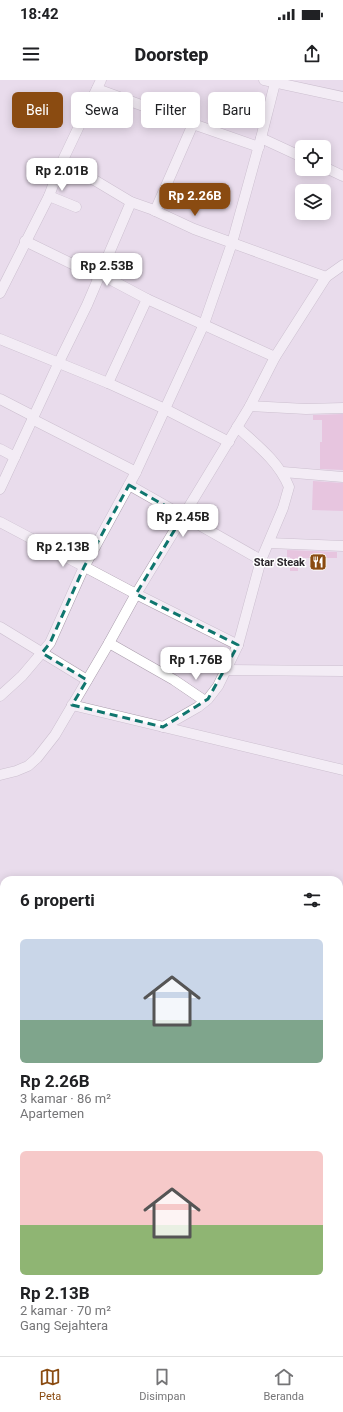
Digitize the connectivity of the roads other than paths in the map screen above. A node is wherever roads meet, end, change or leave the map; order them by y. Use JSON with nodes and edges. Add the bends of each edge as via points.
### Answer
{"nodes":[{"id":1,"x":264,"y":80,"type":"edge"},
{"id":2,"x":275,"y":83,"type":"junction"},
{"id":3,"x":99,"y":84,"type":"edge"},
{"id":4,"x":343,"y":97,"type":"edge"},
{"id":5,"x":141,"y":102,"type":"edge"},
{"id":6,"x":200,"y":126,"type":"edge"},
{"id":7,"x":191,"y":128,"type":"edge"},
{"id":8,"x":260,"y":142,"type":"junction"},
{"id":9,"x":295,"y":154,"type":"edge"},
{"id":10,"x":61,"y":164,"type":"junction"},
{"id":11,"x":331,"y":170,"type":"edge"},
{"id":12,"x":343,"y":176,"type":"edge"},
{"id":13,"x":49,"y":196,"type":"junction"},
{"id":14,"x":131,"y":202,"type":"junction"},
{"id":15,"x":76,"y":207,"type":"dead end"},
{"id":16,"x":155,"y":211,"type":"junction"},
{"id":17,"x":25,"y":241,"type":"junction"},
{"id":18,"x":232,"y":243,"type":"junction"},
{"id":19,"x":343,"y":265,"type":"edge"},
{"id":20,"x":100,"y":276,"type":"junction"},
{"id":21,"x":326,"y":277,"type":"junction"},
{"id":22,"x":0,"y":293,"type":"edge"},
{"id":23,"x":146,"y":298,"type":"junction"},
{"id":24,"x":204,"y":324,"type":"junction"},
{"id":25,"x":0,"y":339,"type":"edge"},
{"id":26,"x":275,"y":357,"type":"junction"},
{"id":27,"x":59,"y":362,"type":"junction"},
{"id":28,"x":108,"y":383,"type":"junction"},
{"id":29,"x":0,"y":398,"type":"edge"},
{"id":30,"x":250,"y":406,"type":"junction"},
{"id":31,"x":343,"y":408,"type":"edge"},
{"id":32,"x":164,"y":409,"type":"junction"},
{"id":33,"x":33,"y":418,"type":"junction"},
{"id":34,"x":237,"y":427,"type":"junction"},
{"id":35,"x":229,"y":442,"type":"junction"},
{"id":36,"x":0,"y":449,"type":"edge"},
{"id":37,"x":15,"y":457,"type":"junction"},
{"id":38,"x":136,"y":472,"type":"junction"},
{"id":39,"x":283,"y":472,"type":"junction"},
{"id":40,"x":343,"y":476,"type":"edge"},
{"id":41,"x":128,"y":485,"type":"junction"},
{"id":42,"x":0,"y":489,"type":"edge"},
{"id":43,"x":183,"y":516,"type":"junction"},
{"id":44,"x":0,"y":522,"type":"edge"},
{"id":45,"x":269,"y":543,"type":"junction"},
{"id":46,"x":343,"y":546,"type":"edge"},
{"id":47,"x":261,"y":560,"type":"junction"},
{"id":48,"x":84,"y":567,"type":"junction"},
{"id":49,"x":136,"y":594,"type":"junction"},
{"id":50,"x":0,"y":627,"type":"edge"},
{"id":51,"x":109,"y":643,"type":"junction"},
{"id":52,"x":238,"y":645,"type":"junction"},
{"id":53,"x":42,"y":653,"type":"junction"},
{"id":54,"x":226,"y":670,"type":"junction"},
{"id":55,"x":343,"y":671,"type":"edge"},
{"id":56,"x":87,"y":680,"type":"junction"},
{"id":57,"x":0,"y":696,"type":"edge"},
{"id":58,"x":205,"y":701,"type":"junction"},
{"id":59,"x":72,"y":705,"type":"junction"},
{"id":60,"x":163,"y":727,"type":"junction"},
{"id":61,"x":343,"y":770,"type":"edge"},
{"id":62,"x":0,"y":775,"type":"edge"}],
"edges":[{"from":1,"to":2,"type":"street"},
{"from":2,"to":4,"type":"street"},
{"from":2,"to":8,"type":"street"},
{"from":3,"to":5,"type":"street"},
{"from":3,"to":10,"type":"street"},
{"from":6,"to":8,"type":"street"},
{"from":7,"to":16,"type":"street"},
{"from":8,"to":9,"type":"street"},
{"from":8,"to":18,"type":"street"},
{"from":10,"to":13,"type":"street"},
{"from":10,"to":14,"type":"street"},
{"from":11,"to":12,"type":"street"},
{"from":13,"to":15,"type":"street"},
{"from":13,"to":17,"type":"street"},
{"from":14,"to":16,"type":"street"},
{"from":14,"to":20,"type":"street"},
{"from":16,"to":18,"type":"street"},
{"from":17,"to":20,"type":"street"},
{"from":17,"to":22,"type":"street"},
{"from":18,"to":21,"type":"street"},
{"from":18,"to":24,"type":"street"},
{"from":19,"to":21,"type":"street"},
{"from":20,"to":23,"type":"street"},
{"from":20,"to":27,"type":"street"},
{"from":21,"to":26,"type":"street"},
{"from":23,"to":24,"type":"street"},
{"from":23,"to":28,"type":"street"},
{"from":24,"to":26,"type":"street"},
{"from":24,"to":32,"type":"street"},
{"from":25,"to":27,"type":"street"},
{"from":26,"to":30,"type":"street"},
{"from":27,"to":28,"type":"street"},
{"from":27,"to":33,"type":"street"},
{"from":28,"to":32,"type":"street"},
{"from":29,"to":33,"type":"street"},
{"from":30,"to":31,"type":"street"},
{"from":30,"to":34,"type":"street"},
{"from":32,"to":35,"type":"street"},
{"from":32,"to":38,"type":"street"},
{"from":33,"to":37,"type":"street"},
{"from":33,"to":38,"type":"street"},
{"from":34,"to":35,"type":"street"},
{"from":34,"to":39,"type":"street"},
{"from":35,"to":43,"type":"street"},
{"from":36,"to":37,"type":"street"},
{"from":37,"to":42,"type":"street"},
{"from":38,"to":41,"type":"street"},
{"from":39,"to":40,"type":"street"},
{"from":39,"to":45,"type":"street","via":[[289,487]]},
{"from":41,"to":43,"type":"street"},
{"from":41,"to":48,"type":"street"},
{"from":43,"to":47,"type":"street"},
{"from":43,"to":49,"type":"street"},
{"from":44,"to":48,"type":"street"},
{"from":45,"to":46,"type":"street"},
{"from":45,"to":47,"type":"street"},
{"from":47,"to":52,"type":"street"},
{"from":48,"to":49,"type":"street"},
{"from":48,"to":53,"type":"street","via":[[50,643]]},
{"from":49,"to":51,"type":"street"},
{"from":49,"to":52,"type":"street"},
{"from":50,"to":53,"type":"street"},
{"from":51,"to":56,"type":"street"},
{"from":51,"to":58,"type":"street"},
{"from":52,"to":54,"type":"street"},
{"from":53,"to":56,"type":"street"},
{"from":53,"to":57,"type":"street"},
{"from":54,"to":55,"type":"street"},
{"from":54,"to":58,"type":"street","via":[[218,686]]},
{"from":56,"to":59,"type":"street"},
{"from":58,"to":60,"type":"street"},
{"from":59,"to":60,"type":"street"},
{"from":59,"to":62,"type":"street","via":[[55,735],[37,758],[28,766]]},
{"from":60,"to":61,"type":"street"}]}
